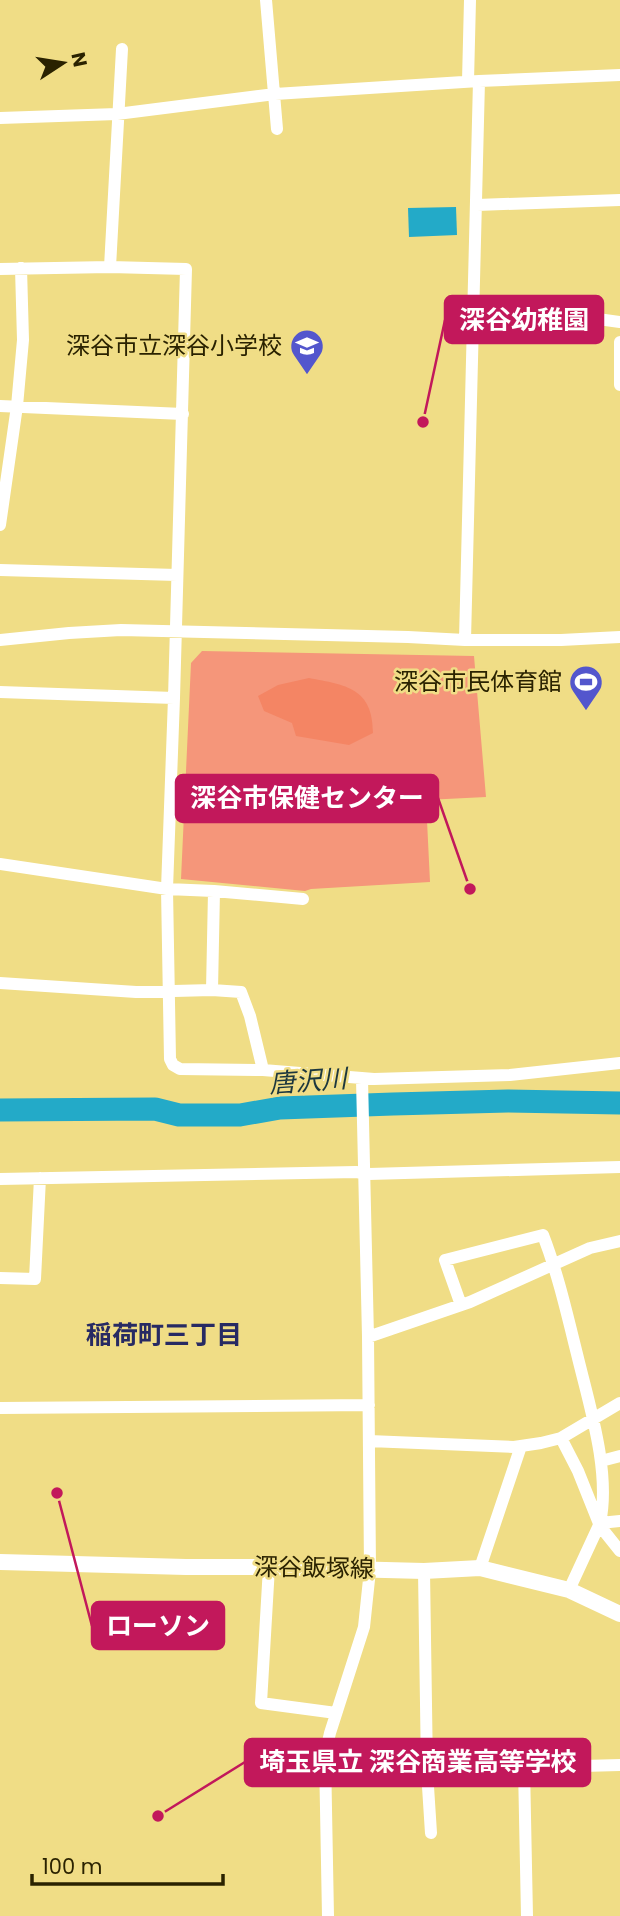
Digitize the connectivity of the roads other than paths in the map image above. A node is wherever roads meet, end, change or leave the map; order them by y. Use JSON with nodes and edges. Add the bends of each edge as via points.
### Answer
{"nodes":[{"id":1,"x":267,"y":0,"type":"edge"},
{"id":2,"x":470,"y":0,"type":"edge"},
{"id":3,"x":121,"y":49,"type":"dead end"},
{"id":4,"x":620,"y":75,"type":"edge"},
{"id":5,"x":473,"y":81,"type":"junction"},
{"id":6,"x":275,"y":94,"type":"junction"},
{"id":7,"x":117,"y":114,"type":"junction"},
{"id":8,"x":0,"y":118,"type":"edge"},
{"id":9,"x":277,"y":129,"type":"dead end"},
{"id":10,"x":620,"y":200,"type":"edge"},
{"id":11,"x":477,"y":205,"type":"junction"},
{"id":12,"x":110,"y":267,"type":"junction"},
{"id":13,"x":21,"y":268,"type":"junction"},
{"id":14,"x":0,"y":269,"type":"edge"},
{"id":15,"x":474,"y":302,"type":"junction"},
{"id":16,"x":620,"y":322,"type":"edge"},
{"id":17,"x":620,"y":342,"type":"edge"},
{"id":18,"x":620,"y":385,"type":"edge"},
{"id":19,"x":0,"y":406,"type":"edge"},
{"id":20,"x":17,"y":406,"type":"junction"},
{"id":21,"x":183,"y":414,"type":"junction"},
{"id":22,"x":0,"y":525,"type":"edge"},
{"id":23,"x":0,"y":570,"type":"edge"},
{"id":24,"x":177,"y":575,"type":"junction"},
{"id":25,"x":176,"y":632,"type":"junction"},
{"id":26,"x":620,"y":637,"type":"edge"},
{"id":27,"x":0,"y":640,"type":"edge"},
{"id":28,"x":465,"y":640,"type":"junction"},
{"id":29,"x":0,"y":692,"type":"edge"},
{"id":30,"x":174,"y":698,"type":"junction"},
{"id":31,"x":0,"y":864,"type":"edge"},
{"id":32,"x":167,"y":889,"type":"junction"},
{"id":33,"x":214,"y":891,"type":"junction"},
{"id":34,"x":303,"y":899,"type":"dead end"},
{"id":35,"x":0,"y":983,"type":"edge"},
{"id":36,"x":212,"y":990,"type":"junction"},
{"id":37,"x":168,"y":992,"type":"junction"},
{"id":38,"x":620,"y":1063,"type":"edge"},
{"id":39,"x":263,"y":1070,"type":"junction"},
{"id":40,"x":362,"y":1081,"type":"junction"},
{"id":41,"x":620,"y":1167,"type":"edge"},
{"id":42,"x":364,"y":1174,"type":"junction"},
{"id":43,"x":40,"y":1178,"type":"junction"},
{"id":44,"x":0,"y":1179,"type":"edge"},
{"id":45,"x":620,"y":1241,"type":"edge"},
{"id":46,"x":554,"y":1264,"type":"junction"},
{"id":47,"x":0,"y":1278,"type":"edge"},
{"id":48,"x":461,"y":1304,"type":"junction"},
{"id":49,"x":368,"y":1336,"type":"junction"},
{"id":50,"x":620,"y":1403,"type":"edge"},
{"id":51,"x":369,"y":1405,"type":"junction"},
{"id":52,"x":0,"y":1408,"type":"edge"},
{"id":53,"x":593,"y":1418,"type":"junction"},
{"id":54,"x":561,"y":1438,"type":"junction"},
{"id":55,"x":369,"y":1441,"type":"junction"},
{"id":56,"x":521,"y":1446,"type":"junction"},
{"id":57,"x":620,"y":1456,"type":"edge"},
{"id":58,"x":601,"y":1461,"type":"junction"},
{"id":59,"x":620,"y":1521,"type":"edge"},
{"id":60,"x":600,"y":1525,"type":"junction"},
{"id":61,"x":620,"y":1551,"type":"edge"},
{"id":62,"x":0,"y":1562,"type":"edge"},
{"id":63,"x":269,"y":1566,"type":"junction"},
{"id":64,"x":480,"y":1568,"type":"junction"},
{"id":65,"x":370,"y":1570,"type":"junction"},
{"id":66,"x":424,"y":1571,"type":"junction"},
{"id":67,"x":569,"y":1590,"type":"junction"},
{"id":68,"x":620,"y":1614,"type":"edge"},
{"id":69,"x":336,"y":1713,"type":"junction"},
{"id":70,"x":620,"y":1765,"type":"edge"},
{"id":71,"x":524,"y":1767,"type":"junction"},
{"id":72,"x":427,"y":1771,"type":"junction"},
{"id":73,"x":325,"y":1773,"type":"junction"},
{"id":74,"x":431,"y":1833,"type":"dead end"},
{"id":75,"x":328,"y":1916,"type":"edge"},
{"id":76,"x":527,"y":1916,"type":"edge"}],
"edges":[{"from":1,"to":6,"type":"street"},
{"from":2,"to":5,"type":"street"},
{"from":3,"to":7,"type":"street"},
{"from":4,"to":5,"type":"street"},
{"from":5,"to":6,"type":"street"},
{"from":5,"to":11,"type":"street"},
{"from":6,"to":7,"type":"street"},
{"from":6,"to":9,"type":"street"},
{"from":7,"to":8,"type":"street"},
{"from":7,"to":12,"type":"street"},
{"from":10,"to":11,"type":"street"},
{"from":11,"to":15,"type":"street"},
{"from":12,"to":13,"type":"street"},
{"from":12,"to":21,"type":"street","via":[[186,269]]},
{"from":13,"to":14,"type":"street"},
{"from":13,"to":20,"type":"street","via":[[23,340]]},
{"from":15,"to":16,"type":"street"},
{"from":15,"to":28,"type":"street"},
{"from":17,"to":18,"type":"street"},
{"from":19,"to":20,"type":"street"},
{"from":20,"to":21,"type":"street"},
{"from":20,"to":22,"type":"street"},
{"from":21,"to":24,"type":"street"},
{"from":23,"to":24,"type":"street"},
{"from":24,"to":25,"type":"street"},
{"from":25,"to":27,"type":"street","via":[[121,630]]},
{"from":25,"to":28,"type":"street"},
{"from":25,"to":30,"type":"street"},
{"from":26,"to":28,"type":"street"},
{"from":29,"to":30,"type":"street"},
{"from":30,"to":32,"type":"street"},
{"from":31,"to":32,"type":"street"},
{"from":32,"to":33,"type":"street"},
{"from":32,"to":37,"type":"street"},
{"from":33,"to":34,"type":"street"},
{"from":33,"to":36,"type":"street"},
{"from":35,"to":37,"type":"street"},
{"from":36,"to":37,"type":"street"},
{"from":36,"to":39,"type":"street","via":[[241,992]]},
{"from":37,"to":39,"type":"street","via":[[173,1065],[180,1069]]},
{"from":38,"to":40,"type":"street","via":[[510,1075]]},
{"from":39,"to":40,"type":"street"},
{"from":40,"to":42,"type":"street"},
{"from":41,"to":42,"type":"street"},
{"from":42,"to":43,"type":"street"},
{"from":42,"to":49,"type":"street"},
{"from":43,"to":44,"type":"street"},
{"from":43,"to":47,"type":"street","via":[[35,1279]]},
{"from":45,"to":46,"type":"street"},
{"from":46,"to":48,"type":"street"},
{"from":46,"to":48,"type":"street","via":[[543,1235],[445,1260]]},
{"from":46,"to":53,"type":"street"},
{"from":48,"to":49,"type":"street"},
{"from":49,"to":51,"type":"street"},
{"from":50,"to":53,"type":"street"},
{"from":51,"to":52,"type":"street"},
{"from":51,"to":55,"type":"street"},
{"from":53,"to":54,"type":"street"},
{"from":53,"to":58,"type":"street"},
{"from":54,"to":56,"type":"street"},
{"from":54,"to":60,"type":"street"},
{"from":55,"to":56,"type":"street"},
{"from":55,"to":65,"type":"street"},
{"from":56,"to":64,"type":"street"},
{"from":57,"to":58,"type":"street"},
{"from":58,"to":60,"type":"street"},
{"from":59,"to":60,"type":"street"},
{"from":60,"to":61,"type":"street"},
{"from":60,"to":67,"type":"street"},
{"from":62,"to":63,"type":"main road","name":"深谷飯塚線"},
{"from":63,"to":65,"type":"main road","name":"深谷飯塚線"},
{"from":63,"to":69,"type":"street","via":[[261,1703]]},
{"from":64,"to":66,"type":"main road","name":"深谷飯塚線"},
{"from":64,"to":67,"type":"main road","name":"深谷飯塚線"},
{"from":65,"to":66,"type":"main road","name":"深谷飯塚線"},
{"from":65,"to":69,"type":"street","via":[[364,1627]]},
{"from":66,"to":72,"type":"street"},
{"from":67,"to":68,"type":"main road","name":"深谷飯塚線"},
{"from":69,"to":73,"type":"street"},
{"from":70,"to":71,"type":"street"},
{"from":71,"to":72,"type":"street"},
{"from":71,"to":76,"type":"street"},
{"from":72,"to":73,"type":"street"},
{"from":72,"to":74,"type":"street"},
{"from":73,"to":75,"type":"street"}]}
